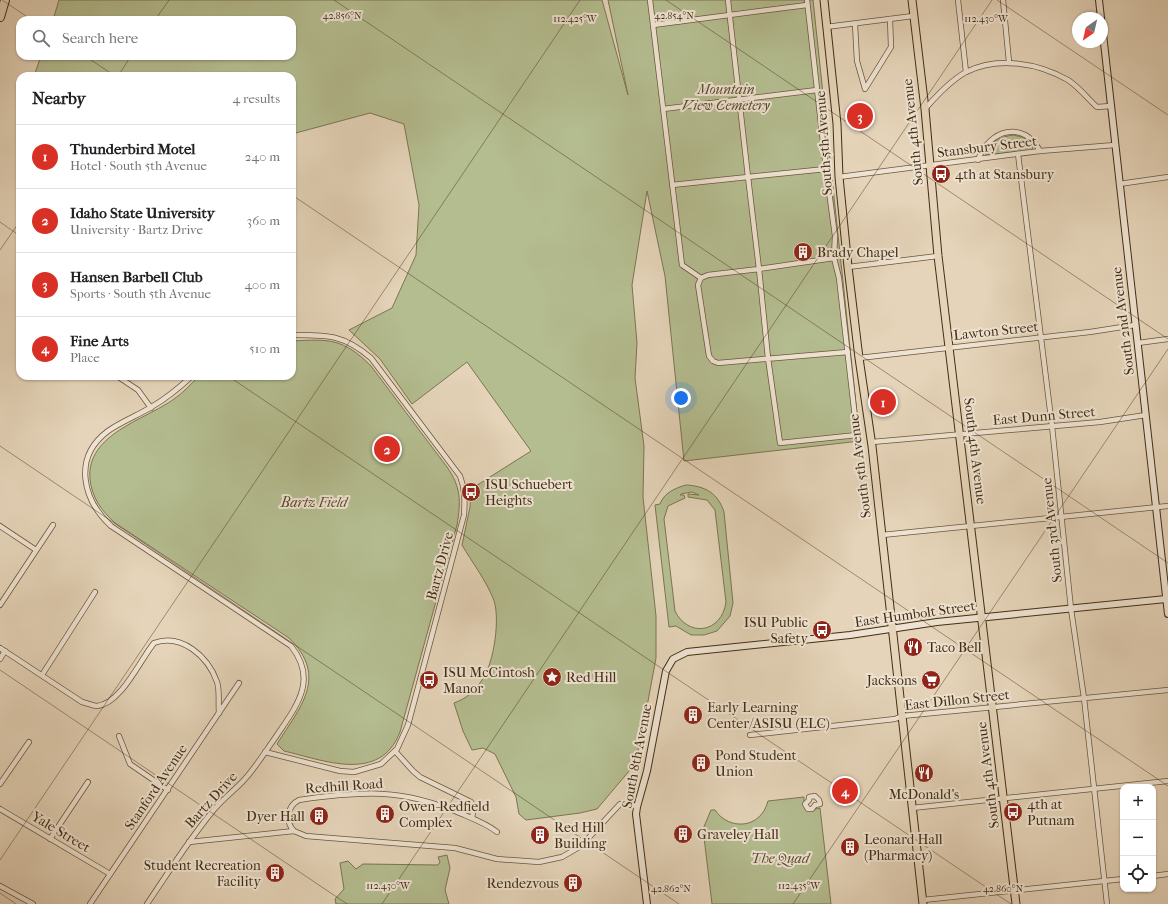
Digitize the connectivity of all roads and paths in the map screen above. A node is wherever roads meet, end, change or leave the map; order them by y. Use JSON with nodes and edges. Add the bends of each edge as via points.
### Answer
{"nodes":[{"id":1,"x":5,"y":0,"type":"edge"},
{"id":2,"x":650,"y":0,"type":"edge"},
{"id":3,"x":728,"y":0,"type":"edge"},
{"id":4,"x":824,"y":0,"type":"edge"},
{"id":5,"x":912,"y":0,"type":"edge"},
{"id":6,"x":958,"y":0,"type":"edge"},
{"id":7,"x":1003,"y":0,"type":"edge"},
{"id":8,"x":1099,"y":0,"type":"edge"},
{"id":9,"x":807,"y":2,"type":"edge"},
{"id":10,"x":1100,"y":12,"type":"edge"},
{"id":11,"x":729,"y":15,"type":"junction"},
{"id":12,"x":913,"y":16,"type":"junction"},
{"id":13,"x":0,"y":17,"type":"edge"},
{"id":14,"x":890,"y":19,"type":"junction"},
{"id":15,"x":855,"y":24,"type":"junction"},
{"id":16,"x":653,"y":25,"type":"junction"},
{"id":17,"x":826,"y":27,"type":"junction"},
{"id":18,"x":1105,"y":48,"type":"edge"},
{"id":19,"x":1009,"y":62,"type":"junction"},
{"id":20,"x":966,"y":72,"type":"junction"},
{"id":21,"x":817,"y":90,"type":"junction"},
{"id":22,"x":739,"y":100,"type":"junction"},
{"id":23,"x":1111,"y":106,"type":"junction"},
{"id":24,"x":663,"y":109,"type":"junction"},
{"id":25,"x":925,"y":109,"type":"junction"},
{"id":26,"x":1115,"y":144,"type":"junction"},
{"id":27,"x":1040,"y":152,"type":"junction"},
{"id":28,"x":1018,"y":154,"type":"junction"},
{"id":29,"x":978,"y":160,"type":"junction"},
{"id":30,"x":930,"y":165,"type":"junction"},
{"id":31,"x":826,"y":169,"type":"junction"},
{"id":32,"x":748,"y":177,"type":"junction"},
{"id":33,"x":839,"y":177,"type":"junction"},
{"id":34,"x":1168,"y":178,"type":"edge"},
{"id":35,"x":1119,"y":184,"type":"junction"},
{"id":36,"x":672,"y":185,"type":"junction"},
{"id":37,"x":938,"y":256,"type":"junction"},
{"id":38,"x":834,"y":258,"type":"junction"},
{"id":39,"x":848,"y":267,"type":"junction"},
{"id":40,"x":759,"y":269,"type":"junction"},
{"id":41,"x":701,"y":278,"type":"junction"},
{"id":42,"x":1135,"y":325,"type":"junction"},
{"id":43,"x":296,"y":335,"type":"edge"},
{"id":44,"x":1042,"y":337,"type":"junction"},
{"id":45,"x":1168,"y":339,"type":"edge"},
{"id":46,"x":1138,"y":343,"type":"junction"},
{"id":47,"x":949,"y":347,"type":"junction"},
{"id":48,"x":848,"y":352,"type":"junction"},
{"id":49,"x":768,"y":358,"type":"junction"},
{"id":50,"x":859,"y":358,"type":"junction"},
{"id":51,"x":123,"y":380,"type":"edge"},
{"id":52,"x":187,"y":380,"type":"edge"},
{"id":53,"x":151,"y":408,"type":"junction"},
{"id":54,"x":1146,"y":415,"type":"junction"},
{"id":55,"x":1052,"y":426,"type":"junction"},
{"id":56,"x":960,"y":434,"type":"junction"},
{"id":57,"x":872,"y":442,"type":"junction"},
{"id":58,"x":1168,"y":506,"type":"edge"},
{"id":59,"x":1157,"y":507,"type":"junction"},
{"id":60,"x":1061,"y":516,"type":"junction"},
{"id":61,"x":53,"y":525,"type":"dead end"},
{"id":62,"x":0,"y":526,"type":"edge"},
{"id":63,"x":972,"y":526,"type":"junction"},
{"id":64,"x":882,"y":535,"type":"junction"},
{"id":65,"x":36,"y":550,"type":"junction"},
{"id":66,"x":95,"y":592,"type":"dead end"},
{"id":67,"x":1166,"y":599,"type":"junction"},
{"id":68,"x":0,"y":605,"type":"edge"},
{"id":69,"x":1071,"y":609,"type":"junction"},
{"id":70,"x":1168,"y":614,"type":"edge"},
{"id":71,"x":983,"y":617,"type":"junction"},
{"id":72,"x":892,"y":629,"type":"junction"},
{"id":73,"x":0,"y":648,"type":"edge"},
{"id":74,"x":5,"y":651,"type":"junction"},
{"id":75,"x":0,"y":659,"type":"edge"},
{"id":76,"x":670,"y":662,"type":"joint"},
{"id":77,"x":42,"y":675,"type":"junction"},
{"id":78,"x":239,"y":683,"type":"dead end"},
{"id":79,"x":1168,"y":690,"type":"edge"},
{"id":80,"x":1084,"y":698,"type":"junction"},
{"id":81,"x":993,"y":707,"type":"junction"},
{"id":82,"x":219,"y":713,"type":"junction"},
{"id":83,"x":902,"y":716,"type":"junction"},
{"id":84,"x":750,"y":735,"type":"dead end"},
{"id":85,"x":120,"y":736,"type":"dead end"},
{"id":86,"x":29,"y":742,"type":"dead end"},
{"id":87,"x":396,"y":751,"type":"junction"},
{"id":88,"x":265,"y":752,"type":"junction"},
{"id":89,"x":1168,"y":781,"type":"edge"},
{"id":90,"x":88,"y":782,"type":"dead end"},
{"id":91,"x":0,"y":784,"type":"edge"},
{"id":92,"x":1094,"y":788,"type":"junction"},
{"id":93,"x":168,"y":790,"type":"junction"},
{"id":94,"x":1003,"y":798,"type":"junction"},
{"id":95,"x":637,"y":807,"type":"junction"},
{"id":96,"x":912,"y":808,"type":"junction"},
{"id":97,"x":0,"y":809,"type":"edge"},
{"id":98,"x":472,"y":818,"type":"junction"},
{"id":99,"x":294,"y":831,"type":"junction"},
{"id":100,"x":497,"y":832,"type":"dead end"},
{"id":101,"x":50,"y":838,"type":"junction"},
{"id":102,"x":189,"y":842,"type":"junction"},
{"id":103,"x":110,"y":874,"type":"junction"},
{"id":104,"x":1168,"y":874,"type":"edge"},
{"id":105,"x":1156,"y":876,"type":"edge"},
{"id":106,"x":1120,"y":879,"type":"edge"},
{"id":107,"x":1105,"y":881,"type":"junction"},
{"id":108,"x":0,"y":886,"type":"edge"},
{"id":109,"x":1015,"y":891,"type":"junction"},
{"id":110,"x":923,"y":902,"type":"edge"},
{"id":111,"x":33,"y":904,"type":"edge"},
{"id":112,"x":90,"y":904,"type":"edge"},
{"id":113,"x":147,"y":904,"type":"edge"},
{"id":114,"x":647,"y":904,"type":"edge"},
{"id":115,"x":1016,"y":904,"type":"edge"},
{"id":116,"x":1107,"y":904,"type":"edge"}],
"edges":[{"from":1,"to":13,"type":"highway"},
{"from":2,"to":16,"type":"street"},
{"from":3,"to":11,"type":"street"},
{"from":4,"to":17,"type":"main road","name":"South 5th Avenue"},
{"from":5,"to":12,"type":"main road","name":"South 4th Avenue"},
{"from":6,"to":20,"type":"street"},
{"from":7,"to":19,"type":"street"},
{"from":8,"to":10,"type":"street"},
{"from":9,"to":11,"type":"street"},
{"from":9,"to":21,"type":"street"},
{"from":11,"to":16,"type":"street"},
{"from":11,"to":22,"type":"street"},
{"from":12,"to":14,"type":"street"},
{"from":12,"to":25,"type":"main road","name":"South 4th Avenue"},
{"from":14,"to":15,"type":"street"},
{"from":14,"to":15,"type":"street","via":[[891,47],[865,88],[857,61]]},
{"from":15,"to":17,"type":"street"},
{"from":16,"to":24,"type":"street"},
{"from":17,"to":33,"type":"main road","name":"South 5th Avenue","via":[[838,124]]},
{"from":18,"to":23,"type":"street","name":"South 2nd Avenue"},
{"from":19,"to":20,"type":"street","via":[[986,65]]},
{"from":19,"to":23,"type":"street","via":[[1042,68],[1069,81],[1097,107]]},
{"from":20,"to":25,"type":"street","via":[[948,85]]},
{"from":21,"to":22,"type":"street"},
{"from":21,"to":31,"type":"street"},
{"from":22,"to":24,"type":"street"},
{"from":22,"to":32,"type":"street"},
{"from":23,"to":26,"type":"street","name":"South 2nd Avenue"},
{"from":24,"to":36,"type":"street"},
{"from":25,"to":30,"type":"main road","name":"South 4th Avenue"},
{"from":26,"to":27,"type":"street","name":"Stansbury Street"},
{"from":26,"to":35,"type":"street","name":"South 2nd Avenue"},
{"from":27,"to":28,"type":"street","name":"Stansbury Street"},
{"from":27,"to":29,"type":"street","via":[[1036,142],[1029,137],[1010,132],[992,138],[985,144]]},
{"from":28,"to":29,"type":"street","name":"Stansbury Street"},
{"from":28,"to":44,"type":"street","name":"South 3rd Avenue"},
{"from":29,"to":30,"type":"street","name":"Stansbury Street"},
{"from":30,"to":33,"type":"street","name":"Stansbury Street"},
{"from":30,"to":37,"type":"main road","name":"South 4th Avenue"},
{"from":31,"to":32,"type":"street"},
{"from":31,"to":38,"type":"street","via":[[835,236]]},
{"from":32,"to":36,"type":"street"},
{"from":32,"to":40,"type":"street"},
{"from":33,"to":39,"type":"main road","name":"South 5th Avenue"},
{"from":34,"to":35,"type":"street"},
{"from":35,"to":42,"type":"street","name":"South 2nd Avenue"},
{"from":36,"to":41,"type":"street","via":[[682,266]]},
{"from":37,"to":39,"type":"street"},
{"from":37,"to":47,"type":"main road","name":"South 4th Avenue"},
{"from":38,"to":40,"type":"street"},
{"from":38,"to":48,"type":"street"},
{"from":39,"to":50,"type":"main road","name":"South 5th Avenue"},
{"from":40,"to":41,"type":"street"},
{"from":40,"to":49,"type":"street"},
{"from":41,"to":49,"type":"street","via":[[698,285],[709,356],[713,361],[718,363]]},
{"from":42,"to":44,"type":"street","name":"Lawton Street"},
{"from":42,"to":46,"type":"street","name":"South 2nd Avenue"},
{"from":43,"to":87,"type":"street","name":"Bartz Drive","via":[[340,338],[360,348],[380,369],[460,476],[465,488],[464,515],[457,546],[408,725]]},
{"from":44,"to":47,"type":"street","name":"Lawton Street"},
{"from":44,"to":55,"type":"street","name":"South 3rd Avenue"},
{"from":45,"to":46,"type":"street"},
{"from":46,"to":54,"type":"street","name":"South 2nd Avenue"},
{"from":47,"to":50,"type":"street","name":"Lawton Street"},
{"from":47,"to":56,"type":"main road","name":"South 4th Avenue"},
{"from":48,"to":49,"type":"street"},
{"from":48,"to":49,"type":"street","via":[[857,435],[780,443]]},
{"from":50,"to":57,"type":"main road","name":"South 5th Avenue"},
{"from":51,"to":53,"type":"street","via":[[138,390]]},
{"from":52,"to":53,"type":"street","name":"Bartz Drive"},
{"from":53,"to":88,"type":"street","name":"Bartz Drive","via":[[106,432],[96,443],[85,465],[84,479],[87,491],[99,515],[111,526],[267,629],[291,646],[298,655],[304,675],[301,694],[297,705]]},
{"from":54,"to":55,"type":"street","name":"East Dunn Street"},
{"from":54,"to":59,"type":"street","name":"South 2nd Avenue"},
{"from":55,"to":56,"type":"street","name":"East Dunn Street"},
{"from":55,"to":60,"type":"street","name":"South 3rd Avenue"},
{"from":56,"to":57,"type":"street","name":"East Dunn Street"},
{"from":56,"to":63,"type":"main road","name":"South 4th Avenue"},
{"from":57,"to":64,"type":"main road","name":"South 5th Avenue"},
{"from":58,"to":59,"type":"street"},
{"from":59,"to":60,"type":"street"},
{"from":59,"to":67,"type":"street","name":"South 2nd Avenue"},
{"from":60,"to":63,"type":"street"},
{"from":60,"to":69,"type":"street","name":"South 3rd Avenue"},
{"from":61,"to":65,"type":"street"},
{"from":62,"to":65,"type":"street"},
{"from":63,"to":64,"type":"street"},
{"from":63,"to":71,"type":"main road","name":"South 4th Avenue"},
{"from":64,"to":72,"type":"main road","name":"South 5th Avenue"},
{"from":65,"to":68,"type":"street"},
{"from":66,"to":77,"type":"street"},
{"from":67,"to":69,"type":"street","name":"East Humbolt Street"},
{"from":67,"to":70,"type":"street","name":"South 2nd Avenue"},
{"from":69,"to":71,"type":"street","name":"East Humbolt Street"},
{"from":69,"to":80,"type":"street","name":"South 3rd Avenue"},
{"from":71,"to":72,"type":"street","name":"East Humbolt Street"},
{"from":71,"to":81,"type":"main road","name":"South 4th Avenue"},
{"from":72,"to":76,"type":"street","name":"East Humbolt Street","via":[[687,652]]},
{"from":72,"to":83,"type":"main road","name":"South 5th Avenue"},
{"from":73,"to":74,"type":"street"},
{"from":74,"to":75,"type":"street"},
{"from":74,"to":77,"type":"street"},
{"from":76,"to":95,"type":"street","name":"South 8th Avenue","via":[[664,678]]},
{"from":77,"to":82,"type":"street","via":[[82,702],[96,706],[108,703],[118,695],[154,643],[164,640],[178,641],[190,647],[204,660],[214,676],[217,682]]},
{"from":78,"to":82,"type":"street","name":"Stanford Avenue"},
{"from":79,"to":80,"type":"street","name":"East Dillon Street"},
{"from":80,"to":81,"type":"street","name":"East Dillon Street"},
{"from":80,"to":92,"type":"street","name":"South 3rd Avenue"},
{"from":81,"to":83,"type":"street","name":"East Dillon Street"},
{"from":81,"to":94,"type":"main road","name":"South 4th Avenue"},
{"from":82,"to":93,"type":"street","name":"Stanford Avenue"},
{"from":83,"to":84,"type":"street","name":"East Dillon Street","via":[[895,719]]},
{"from":83,"to":96,"type":"main road","name":"South 5th Avenue"},
{"from":85,"to":93,"type":"street","via":[[130,764]]},
{"from":86,"to":91,"type":"street"},
{"from":87,"to":88,"type":"street","name":"Bartz Drive","via":[[380,764],[354,772],[340,771]]},
{"from":87,"to":98,"type":"street","via":[[420,777],[471,802],[474,807]]},
{"from":88,"to":102,"type":"street","name":"Bartz Drive","via":[[245,779],[213,811]]},
{"from":89,"to":92,"type":"street"},
{"from":90,"to":101,"type":"street"},
{"from":92,"to":94,"type":"street"},
{"from":92,"to":107,"type":"street","name":"South 3rd Avenue"},
{"from":93,"to":103,"type":"street","name":"Stanford Avenue"},
{"from":94,"to":96,"type":"street"},
{"from":94,"to":109,"type":"main road","name":"South 4th Avenue"},
{"from":95,"to":99,"type":"street","via":[[620,804],[581,846],[562,857],[539,862],[497,859],[455,848],[306,836]]},
{"from":95,"to":114,"type":"street","name":"South 8th Avenue"},
{"from":96,"to":110,"type":"main road","name":"South 5th Avenue"},
{"from":97,"to":101,"type":"street","name":"Yale Street"},
{"from":98,"to":99,"type":"street","name":"Redhill Road","via":[[429,801],[373,792],[299,800],[293,803],[289,810],[288,820]]},
{"from":98,"to":100,"type":"street","name":"Redhill Road"},
{"from":99,"to":102,"type":"street"},
{"from":101,"to":103,"type":"street","name":"Yale Street"},
{"from":102,"to":113,"type":"street","name":"Bartz Drive"},
{"from":103,"to":112,"type":"street","name":"Stanford Avenue"},
{"from":104,"to":105,"type":"street"},
{"from":106,"to":107,"type":"street"},
{"from":107,"to":109,"type":"street"},
{"from":107,"to":116,"type":"street","name":"South 3rd Avenue"},
{"from":108,"to":111,"type":"street"},
{"from":109,"to":110,"type":"street"},
{"from":109,"to":115,"type":"main road","name":"South 4th Avenue"}]}
